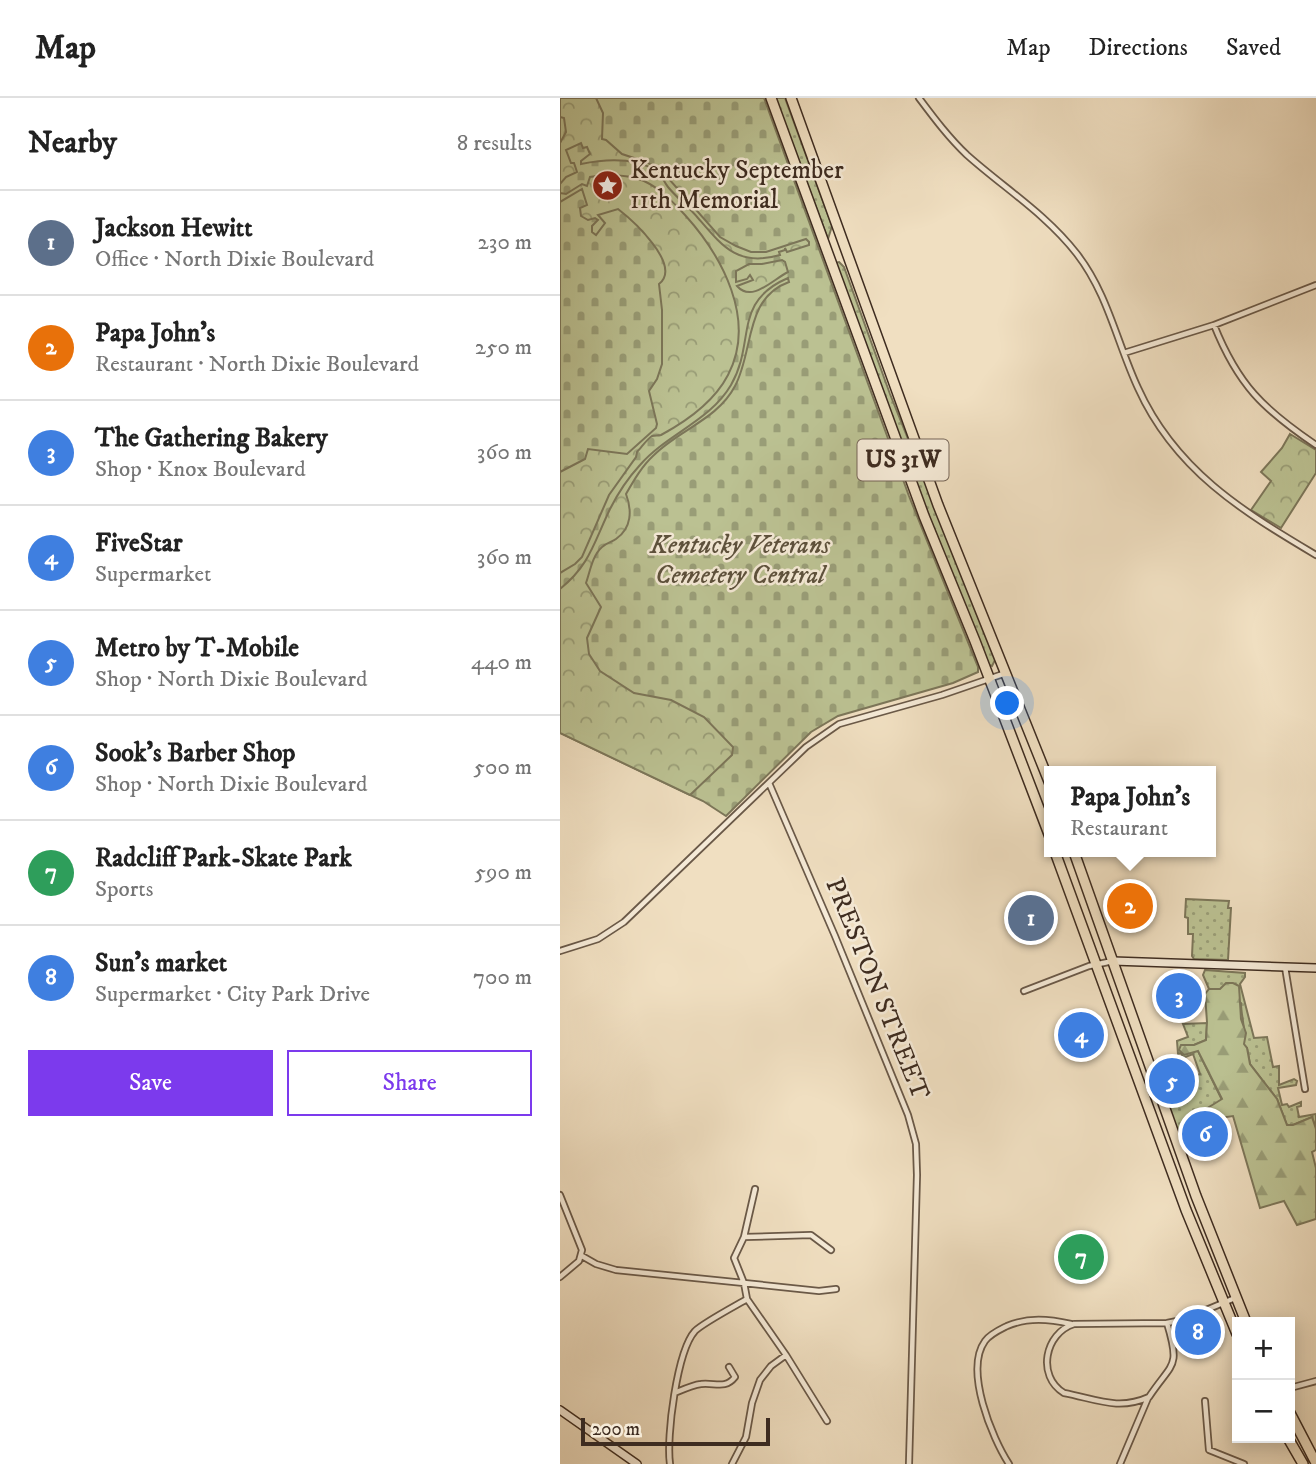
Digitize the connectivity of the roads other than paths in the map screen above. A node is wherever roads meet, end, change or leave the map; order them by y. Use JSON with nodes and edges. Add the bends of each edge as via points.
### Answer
{"nodes":[{"id":1,"x":771,"y":98,"type":"edge"},
{"id":2,"x":791,"y":98,"type":"edge"},
{"id":3,"x":919,"y":98,"type":"edge"},
{"id":4,"x":1316,"y":285,"type":"edge"},
{"id":5,"x":1214,"y":325,"type":"junction"},
{"id":6,"x":1125,"y":353,"type":"junction"},
{"id":7,"x":1316,"y":445,"type":"edge"},
{"id":8,"x":1316,"y":555,"type":"edge"},
{"id":9,"x":1007,"y":672,"type":"junction"},
{"id":10,"x":988,"y":679,"type":"junction"},
{"id":11,"x":1044,"y":771,"type":"edge"},
{"id":12,"x":769,"y":783,"type":"junction"},
{"id":13,"x":1044,"y":824,"type":"edge"},
{"id":14,"x":1057,"y":857,"type":"edge"},
{"id":15,"x":1076,"y":857,"type":"edge"},
{"id":16,"x":560,"y":951,"type":"edge"},
{"id":17,"x":1113,"y":961,"type":"junction"},
{"id":18,"x":1096,"y":964,"type":"junction"},
{"id":19,"x":1284,"y":967,"type":"junction"},
{"id":20,"x":1316,"y":968,"type":"edge"},
{"id":21,"x":1024,"y":990,"type":"dead end"},
{"id":22,"x":1305,"y":1089,"type":"dead end"},
{"id":23,"x":755,"y":1188,"type":"dead end"},
{"id":24,"x":560,"y":1195,"type":"edge"},
{"id":25,"x":744,"y":1237,"type":"junction"},
{"id":26,"x":831,"y":1250,"type":"dead end"},
{"id":27,"x":582,"y":1256,"type":"junction"},
{"id":28,"x":560,"y":1277,"type":"edge"},
{"id":29,"x":744,"y":1283,"type":"junction"},
{"id":30,"x":836,"y":1289,"type":"dead end"},
{"id":31,"x":1235,"y":1298,"type":"junction"},
{"id":32,"x":747,"y":1299,"type":"junction"},
{"id":33,"x":1224,"y":1303,"type":"junction"},
{"id":34,"x":1244,"y":1317,"type":"edge"},
{"id":35,"x":1232,"y":1322,"type":"edge"},
{"id":36,"x":1167,"y":1323,"type":"junction"},
{"id":37,"x":1072,"y":1325,"type":"junction"},
{"id":38,"x":786,"y":1355,"type":"junction"},
{"id":39,"x":729,"y":1367,"type":"dead end"},
{"id":40,"x":1316,"y":1381,"type":"edge"},
{"id":41,"x":1295,"y":1387,"type":"edge"},
{"id":42,"x":676,"y":1392,"type":"junction"},
{"id":43,"x":1149,"y":1397,"type":"junction"},
{"id":44,"x":1205,"y":1401,"type":"dead end"},
{"id":45,"x":560,"y":1410,"type":"edge"},
{"id":46,"x":827,"y":1422,"type":"dead end"},
{"id":47,"x":1295,"y":1423,"type":"edge"},
{"id":48,"x":1291,"y":1443,"type":"edge"},
{"id":49,"x":1316,"y":1463,"type":"edge"},
{"id":50,"x":637,"y":1464,"type":"edge"},
{"id":51,"x":670,"y":1464,"type":"edge"},
{"id":52,"x":732,"y":1464,"type":"edge"},
{"id":53,"x":909,"y":1464,"type":"edge"},
{"id":54,"x":1009,"y":1464,"type":"edge"},
{"id":55,"x":1120,"y":1464,"type":"edge"},
{"id":56,"x":1244,"y":1464,"type":"edge"},
{"id":57,"x":1303,"y":1464,"type":"edge"}],
"edges":[{"from":1,"to":10,"type":"highway","number":"US 31W","via":[[923,516]]},
{"from":2,"to":9,"type":"highway","number":"US 31W","via":[[938,505]]},
{"from":3,"to":6,"type":"street","via":[[954,142],[1049,223],[1077,254],[1105,300]]},
{"from":4,"to":5,"type":"street"},
{"from":5,"to":6,"type":"street"},
{"from":5,"to":7,"type":"street","via":[[1227,358],[1252,394]]},
{"from":6,"to":8,"type":"street","via":[[1153,416],[1200,477]]},
{"from":9,"to":10,"type":"street"},
{"from":9,"to":11,"type":"highway","number":"US 31W"},
{"from":10,"to":12,"type":"street","via":[[839,724],[806,747]]},
{"from":10,"to":13,"type":"highway","number":"US 31W"},
{"from":12,"to":16,"type":"street","via":[[624,922],[598,939]]},
{"from":12,"to":53,"type":"street","name":"PRESTON STREET","via":[[914,1135],[917,1175]]},
{"from":14,"to":18,"type":"highway"},
{"from":15,"to":17,"type":"highway"},
{"from":17,"to":18,"type":"street"},
{"from":17,"to":19,"type":"main road"},
{"from":17,"to":31,"type":"highway"},
{"from":18,"to":21,"type":"street"},
{"from":18,"to":33,"type":"highway"},
{"from":19,"to":20,"type":"main road"},
{"from":19,"to":22,"type":"street"},
{"from":23,"to":25,"type":"street"},
{"from":24,"to":27,"type":"street"},
{"from":25,"to":26,"type":"street","via":[[811,1235]]},
{"from":25,"to":29,"type":"street","via":[[734,1258]]},
{"from":27,"to":28,"type":"street"},
{"from":27,"to":29,"type":"street","via":[[616,1270]]},
{"from":29,"to":30,"type":"street"},
{"from":29,"to":32,"type":"street"},
{"from":31,"to":33,"type":"street"},
{"from":31,"to":34,"type":"highway"},
{"from":32,"to":38,"type":"street"},
{"from":32,"to":42,"type":"street","via":[[695,1331],[682,1360]]},
{"from":33,"to":35,"type":"highway"},
{"from":33,"to":36,"type":"street"},
{"from":36,"to":37,"type":"street"},
{"from":36,"to":43,"type":"street","via":[[1174,1349],[1171,1368]]},
{"from":37,"to":43,"type":"street","via":[[1066,1326],[1047,1350],[1048,1371],[1059,1390],[1117,1405]]},
{"from":37,"to":54,"type":"street","via":[[1031,1319],[999,1330],[983,1343],[979,1358],[981,1404]]},
{"from":38,"to":46,"type":"street"},
{"from":38,"to":52,"type":"street","via":[[760,1380],[746,1437]]},
{"from":39,"to":42,"type":"street","via":[[735,1377],[731,1382],[702,1383]]},
{"from":40,"to":41,"type":"street"},
{"from":42,"to":51,"type":"street","via":[[668,1445]]},
{"from":43,"to":55,"type":"street"},
{"from":44,"to":56,"type":"street","via":[[1209,1450]]},
{"from":45,"to":50,"type":"main road"},
{"from":47,"to":49,"type":"highway"},
{"from":48,"to":57,"type":"highway"}]}
